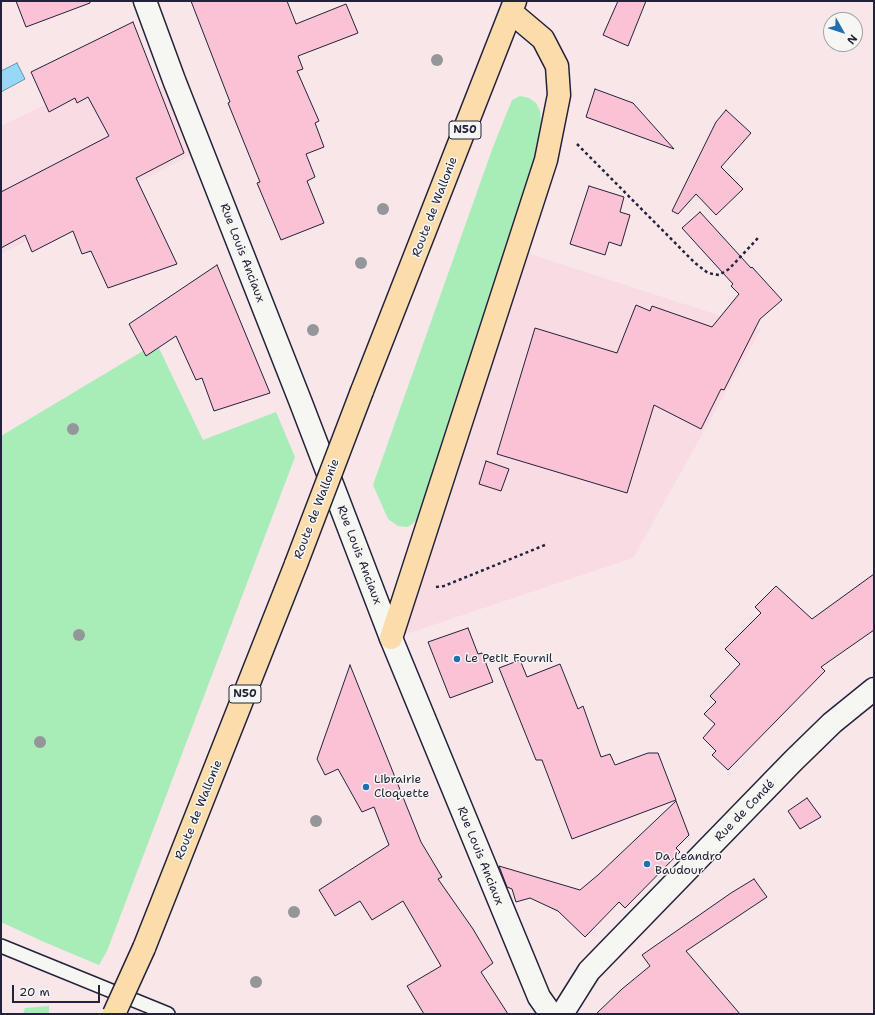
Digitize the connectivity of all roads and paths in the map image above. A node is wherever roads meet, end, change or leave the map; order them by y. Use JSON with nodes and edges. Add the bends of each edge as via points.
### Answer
{"nodes":[{"id":1,"x":145,"y":1,"type":"edge"},
{"id":2,"x":513,"y":6,"type":"edge"},
{"id":3,"x":552,"y":128,"type":"junction"},
{"id":4,"x":758,"y":238,"type":"dead end"},
{"id":5,"x":546,"y":545,"type":"dead end"},
{"id":6,"x":406,"y":592,"type":"junction"},
{"id":7,"x":391,"y":638,"type":"junction"},
{"id":8,"x":874,"y":689,"type":"edge"},
{"id":9,"x":1,"y":946,"type":"edge"},
{"id":10,"x":114,"y":1014,"type":"edge"},
{"id":11,"x":168,"y":1014,"type":"edge"},
{"id":12,"x":551,"y":1014,"type":"edge"},
{"id":13,"x":562,"y":1014,"type":"edge"}],
"edges":[{"from":1,"to":7,"type":"street","name":"Rue Louis Anciaux"},
{"from":2,"to":3,"type":"main road","via":[[543,40],[557,66],[559,96]]},
{"from":2,"to":10,"type":"main road","name":"Route de Wallonie","number":"N50","bridge":true,"via":[[296,564],[144,948]]},
{"from":3,"to":4,"type":"path","via":[[575,142],[695,264],[708,273],[719,275],[730,269]]},
{"from":3,"to":6,"type":"main road","via":[[544,168]]},
{"from":5,"to":6,"type":"path","via":[[444,586]]},
{"from":6,"to":7,"type":"main road"},
{"from":7,"to":12,"type":"street","name":"Rue Louis Anciaux","via":[[539,997]]},
{"from":8,"to":13,"type":"street","name":"Rue de Condé","via":[[832,723],[589,971]]},
{"from":9,"to":11,"type":"lane"}]}
